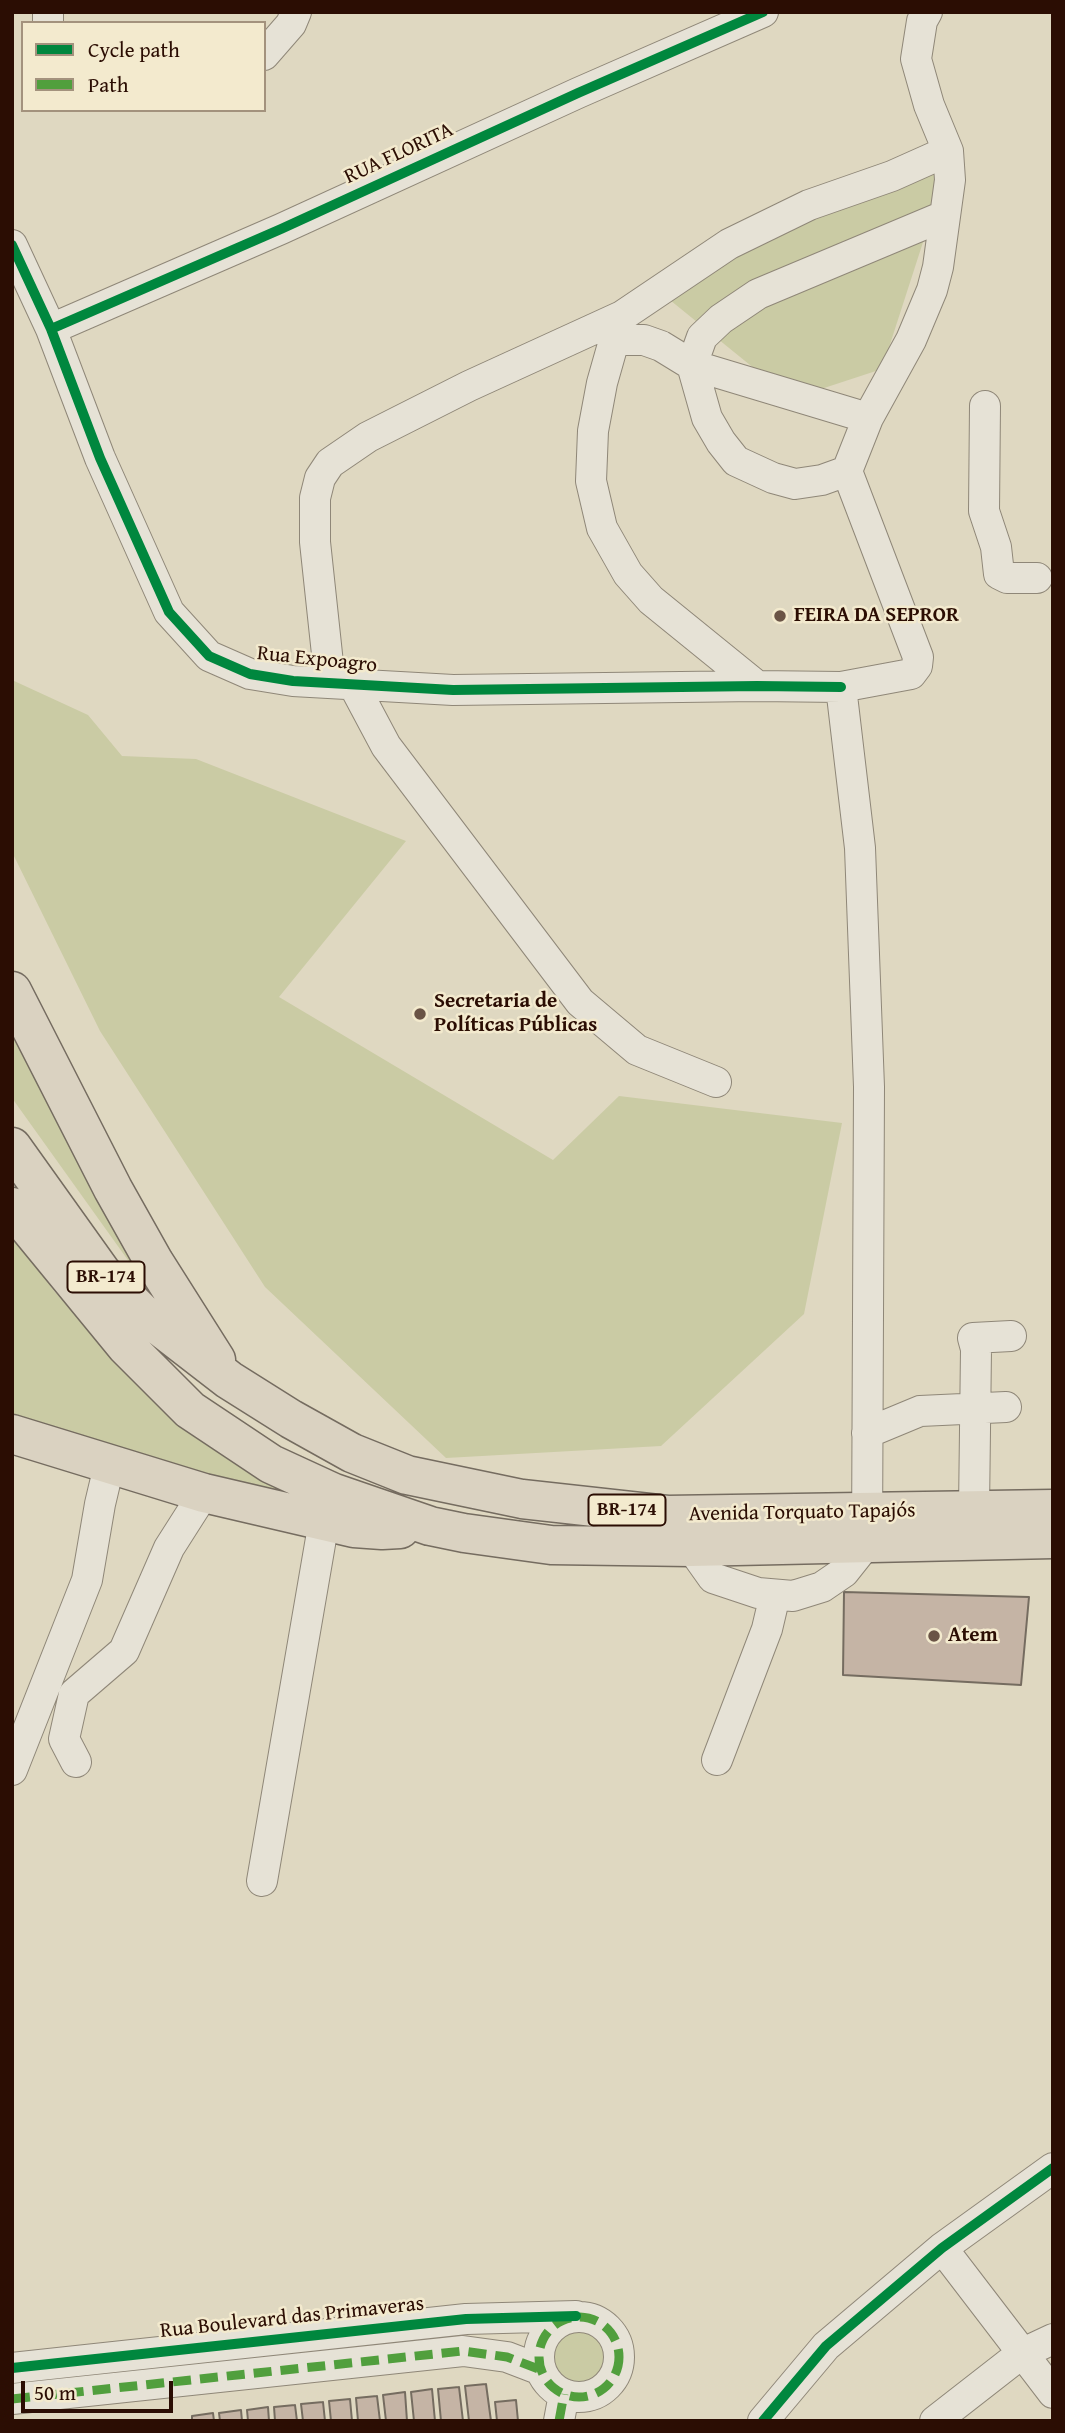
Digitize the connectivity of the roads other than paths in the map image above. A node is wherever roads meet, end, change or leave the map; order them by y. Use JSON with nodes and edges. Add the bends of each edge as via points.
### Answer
{"nodes":[{"id":1,"x":296,"y":12,"type":"edge"},
{"id":2,"x":762,"y":12,"type":"edge"},
{"id":3,"x":927,"y":12,"type":"edge"},
{"id":4,"x":266,"y":53,"type":"edge"},
{"id":5,"x":948,"y":151,"type":"junction"},
{"id":6,"x":944,"y":216,"type":"junction"},
{"id":7,"x":12,"y":245,"type":"edge"},
{"id":8,"x":618,"y":328,"type":"junction"},
{"id":9,"x":51,"y":329,"type":"junction"},
{"id":10,"x":693,"y":372,"type":"junction"},
{"id":11,"x":985,"y":406,"type":"dead end"},
{"id":12,"x":868,"y":418,"type":"junction"},
{"id":13,"x":847,"y":471,"type":"junction"},
{"id":14,"x":1037,"y":578,"type":"dead end"},
{"id":15,"x":341,"y":683,"type":"junction"},
{"id":16,"x":757,"y":686,"type":"junction"},
{"id":17,"x":841,"y":687,"type":"junction"},
{"id":18,"x":12,"y":991,"type":"edge"},
{"id":19,"x":716,"y":1082,"type":"dead end"},
{"id":20,"x":12,"y":1147,"type":"edge"},
{"id":21,"x":12,"y":1207,"type":"edge"},
{"id":22,"x":1011,"y":1336,"type":"dead end"},
{"id":23,"x":229,"y":1380,"type":"junction"},
{"id":24,"x":1006,"y":1407,"type":"dead end"},
{"id":25,"x":976,"y":1409,"type":"junction"},
{"id":26,"x":867,"y":1433,"type":"junction"},
{"id":27,"x":12,"y":1434,"type":"edge"},
{"id":28,"x":109,"y":1466,"type":"junction"},
{"id":29,"x":204,"y":1493,"type":"junction"},
{"id":30,"x":1053,"y":1509,"type":"edge"},
{"id":31,"x":974,"y":1510,"type":"junction"},
{"id":32,"x":324,"y":1521,"type":"junction"},
{"id":33,"x":430,"y":1526,"type":"junction"},
{"id":34,"x":868,"y":1528,"type":"junction"},
{"id":35,"x":1053,"y":1539,"type":"edge"},
{"id":36,"x":691,"y":1547,"type":"junction"},
{"id":37,"x":775,"y":1594,"type":"junction"},
{"id":38,"x":716,"y":1760,"type":"dead end"},
{"id":39,"x":76,"y":1762,"type":"dead end"},
{"id":40,"x":12,"y":1770,"type":"edge"},
{"id":41,"x":262,"y":1881,"type":"dead end"},
{"id":42,"x":1053,"y":2168,"type":"edge"},
{"id":43,"x":942,"y":2248,"type":"junction"},
{"id":44,"x":576,"y":2316,"type":"junction"},
{"id":45,"x":1053,"y":2339,"type":"edge"},
{"id":46,"x":1021,"y":2354,"type":"junction"},
{"id":47,"x":12,"y":2368,"type":"edge"},
{"id":48,"x":541,"y":2370,"type":"junction"},
{"id":49,"x":1053,"y":2393,"type":"edge"},
{"id":50,"x":12,"y":2399,"type":"edge"},
{"id":51,"x":562,"y":2408,"type":"edge"},
{"id":52,"x":763,"y":2421,"type":"edge"},
{"id":53,"x":935,"y":2421,"type":"edge"}],
"edges":[{"from":1,"to":4,"type":"street"},
{"from":2,"to":9,"type":"street","name":"RUA FLORITA"},
{"from":3,"to":5,"type":"street","via":[[916,59]]},
{"from":5,"to":6,"type":"street","via":[[950,180]]},
{"from":5,"to":8,"type":"street","via":[[809,205],[729,244]]},
{"from":6,"to":10,"type":"street","via":[[758,294],[702,337]]},
{"from":6,"to":12,"type":"street","via":[[932,290],[911,340]]},
{"from":7,"to":9,"type":"street","name":"Rua Expoagro"},
{"from":8,"to":10,"type":"street","via":[[661,346]]},
{"from":8,"to":15,"type":"street","via":[[469,386],[368,437],[330,463],[320,478],[316,542]]},
{"from":8,"to":16,"type":"street","via":[[593,431],[591,481],[602,528],[628,574],[651,600]]},
{"from":9,"to":15,"type":"street","name":"Rua Expoagro","via":[[100,458],[169,612],[209,656],[250,674]]},
{"from":10,"to":12,"type":"street"},
{"from":10,"to":13,"type":"street","via":[[707,418],[736,461],[795,484]]},
{"from":11,"to":14,"type":"street","via":[[984,511],[999,575]]},
{"from":12,"to":13,"type":"street"},
{"from":13,"to":17,"type":"street","name":"Rua Expoagro","via":[[918,662],[911,674]]},
{"from":15,"to":16,"type":"street","name":"Rua Expoagro","via":[[453,690]]},
{"from":15,"to":19,"type":"street","via":[[580,1002],[637,1050]]},
{"from":16,"to":17,"type":"street","name":"Rua Expoagro"},
{"from":17,"to":26,"type":"street","via":[[860,848],[869,1087]]},
{"from":18,"to":23,"type":"highway","via":[[113,1189]]},
{"from":20,"to":23,"type":"highway","name":"Avenida Torquato Tapajós","number":"BR-174","via":[[102,1273],[141,1312]]},
{"from":21,"to":33,"type":"highway","name":"Avenida Torquato Tapajós","number":"BR-174","via":[[126,1346],[190,1410],[284,1470],[334,1493]]},
{"from":22,"to":25,"type":"street","via":[[973,1338]]},
{"from":23,"to":34,"type":"highway","name":"Avenida Torquato Tapajós","number":"BR-174","via":[[352,1453],[407,1475],[522,1499],[667,1515]]},
{"from":24,"to":25,"type":"street"},
{"from":25,"to":26,"type":"street","via":[[920,1411]]},
{"from":25,"to":31,"type":"street"},
{"from":26,"to":34,"type":"street"},
{"from":27,"to":28,"type":"highway"},
{"from":28,"to":29,"type":"highway"},
{"from":28,"to":40,"type":"street","via":[[88,1580]]},
{"from":29,"to":32,"type":"highway"},
{"from":29,"to":39,"type":"street","via":[[169,1548],[124,1651],[74,1694],[65,1739]]},
{"from":30,"to":31,"type":"highway","name":"Avenida Torquato Tapajós","number":"BR-174"},
{"from":31,"to":34,"type":"highway","name":"Avenida Torquato Tapajós","number":"BR-174"},
{"from":32,"to":33,"type":"highway","via":[[382,1530]]},
{"from":32,"to":41,"type":"street"},
{"from":33,"to":36,"type":"highway","name":"Avenida Torquato Tapajós","number":"BR-174","via":[[551,1545]]},
{"from":34,"to":35,"type":"highway","name":"Avenida Torquato Tapajós","number":"BR-174"},
{"from":34,"to":36,"type":"highway","name":"Avenida Torquato Tapajós","number":"BR-174"},
{"from":34,"to":37,"type":"street","via":[[844,1572],[822,1587],[793,1596]]},
{"from":36,"to":37,"type":"street","via":[[713,1578]]},
{"from":37,"to":38,"type":"street","via":[[767,1629]]},
{"from":42,"to":43,"type":"street"},
{"from":43,"to":46,"type":"street"},
{"from":43,"to":52,"type":"street","via":[[826,2346]]},
{"from":44,"to":47,"type":"street","name":"Rua Boulevard das Primaveras","via":[[466,2319]]},
{"from":44,"to":48,"type":"street","via":[[564,2319],[545,2335],[540,2346]]},
{"from":44,"to":51,"type":"street","via":[[601,2323],[611,2332],[619,2357],[617,2370],[602,2390]]},
{"from":45,"to":46,"type":"street"},
{"from":46,"to":49,"type":"street"},
{"from":46,"to":53,"type":"street"},
{"from":48,"to":50,"type":"street","via":[[507,2357],[463,2351]]},
{"from":48,"to":51,"type":"street"}]}
